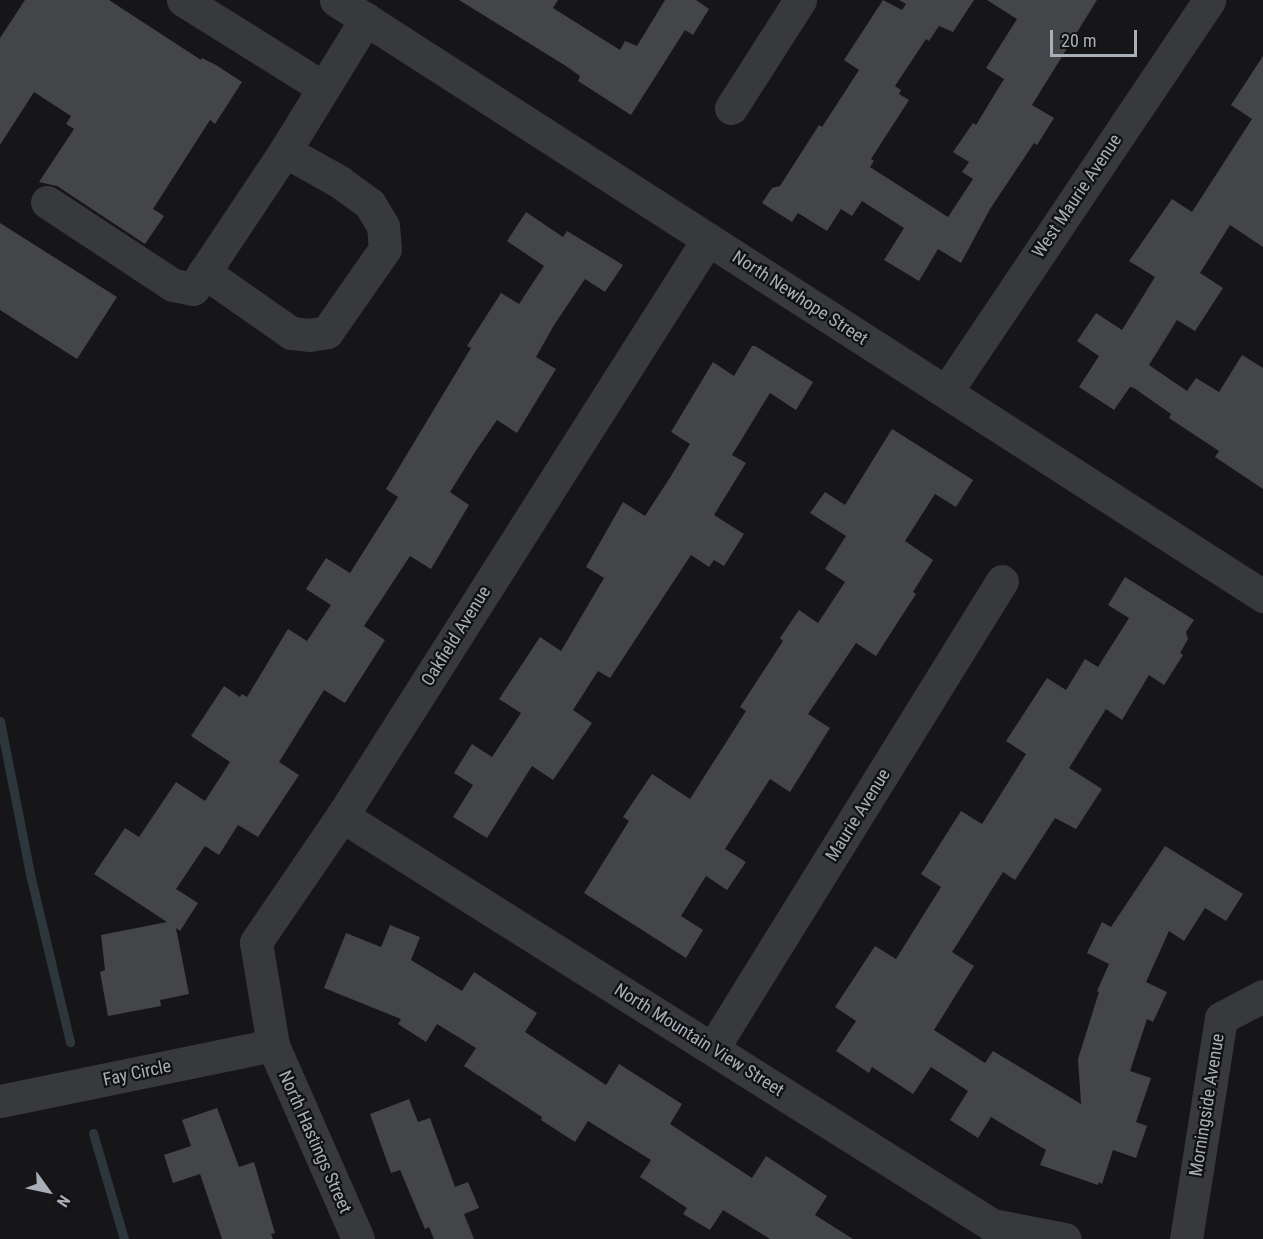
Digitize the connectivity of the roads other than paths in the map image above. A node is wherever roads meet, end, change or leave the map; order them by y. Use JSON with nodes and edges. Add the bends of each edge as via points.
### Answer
{"nodes":[{"id":1,"x":183,"y":0,"type":"edge"},
{"id":2,"x":800,"y":0,"type":"edge"},
{"id":3,"x":1209,"y":0,"type":"edge"},
{"id":4,"x":353,"y":7,"type":"edge"},
{"id":5,"x":324,"y":88,"type":"junction"},
{"id":6,"x":731,"y":108,"type":"dead end"},
{"id":7,"x":285,"y":150,"type":"junction"},
{"id":8,"x":47,"y":202,"type":"dead end"},
{"id":9,"x":708,"y":239,"type":"junction"},
{"id":10,"x":204,"y":272,"type":"junction"},
{"id":11,"x":946,"y":392,"type":"junction"},
{"id":12,"x":1002,"y":581,"type":"dead end"},
{"id":13,"x":1263,"y":596,"type":"edge"},
{"id":14,"x":342,"y":816,"type":"junction"},
{"id":15,"x":1263,"y":996,"type":"edge"},
{"id":16,"x":273,"y":1045,"type":"junction"},
{"id":17,"x":713,"y":1048,"type":"junction"},
{"id":18,"x":0,"y":1101,"type":"edge"},
{"id":19,"x":358,"y":1239,"type":"edge"},
{"id":20,"x":1065,"y":1239,"type":"edge"},
{"id":21,"x":1186,"y":1239,"type":"edge"}],
"edges":[{"from":1,"to":5,"type":"street"},
{"from":2,"to":6,"type":"street"},
{"from":3,"to":11,"type":"street","name":"West Maurie Avenue"},
{"from":4,"to":5,"type":"street"},
{"from":4,"to":9,"type":"street","name":"North Newhope Street"},
{"from":5,"to":7,"type":"street"},
{"from":7,"to":10,"type":"street"},
{"from":7,"to":10,"type":"street","via":[[369,204],[383,226],[385,249],[327,332],[309,335],[291,333]]},
{"from":8,"to":10,"type":"street","via":[[173,285],[194,289]]},
{"from":9,"to":11,"type":"street","name":"North Newhope Street"},
{"from":9,"to":14,"type":"street","name":"Oakfield Avenue"},
{"from":11,"to":13,"type":"street","name":"North Newhope Street"},
{"from":12,"to":17,"type":"street","name":"Maurie Avenue"},
{"from":14,"to":16,"type":"street","name":"Oakfield Avenue","via":[[256,942]]},
{"from":14,"to":17,"type":"street","name":"North Mountain View Street"},
{"from":15,"to":21,"type":"street","name":"Morningside Avenue","via":[[1221,1018]]},
{"from":16,"to":18,"type":"street","name":"Fay Circle"},
{"from":16,"to":19,"type":"street","name":"North Hastings Street"},
{"from":17,"to":20,"type":"street","name":"North Mountain View Street","via":[[992,1225]]}]}
